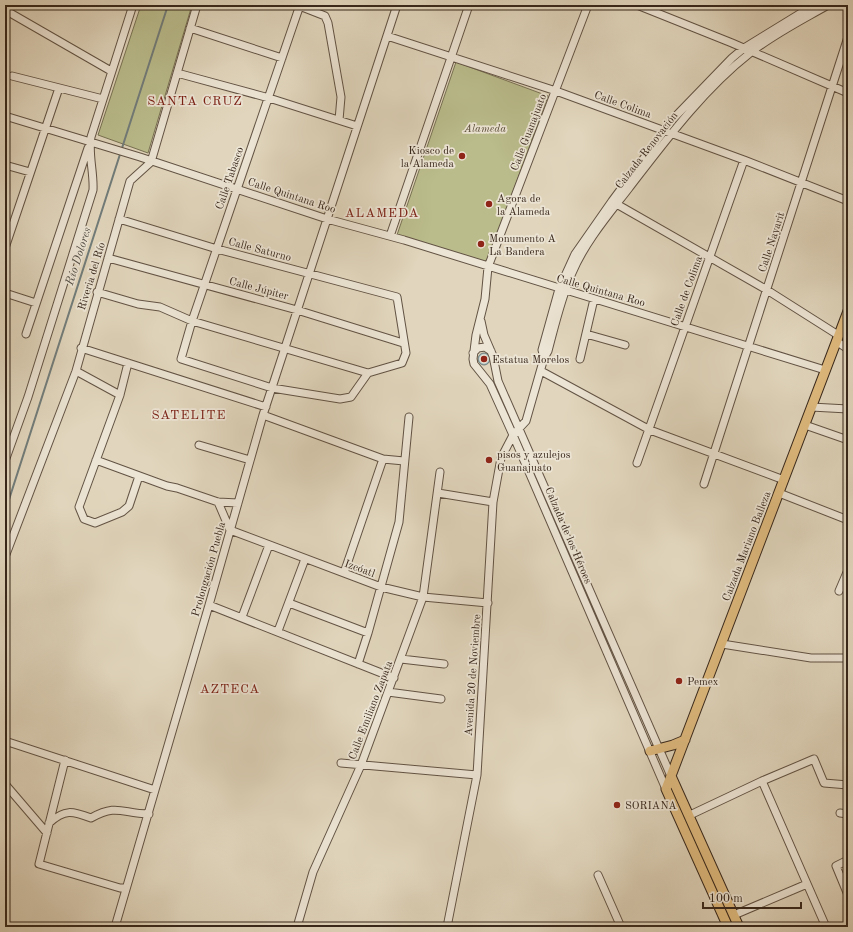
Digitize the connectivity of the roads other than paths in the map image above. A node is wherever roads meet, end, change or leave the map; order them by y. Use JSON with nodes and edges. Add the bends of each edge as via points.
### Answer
{"nodes":[{"id":1,"x":133,"y":5,"type":"edge"},
{"id":2,"x":197,"y":5,"type":"edge"},
{"id":3,"x":299,"y":5,"type":"edge"},
{"id":4,"x":397,"y":5,"type":"edge"},
{"id":5,"x":469,"y":5,"type":"edge"},
{"id":6,"x":588,"y":5,"type":"edge"},
{"id":7,"x":636,"y":5,"type":"edge"},
{"id":8,"x":814,"y":5,"type":"edge"},
{"id":9,"x":828,"y":5,"type":"edge"},
{"id":10,"x":5,"y":10,"type":"edge"},
{"id":11,"x":190,"y":28,"type":"junction"},
{"id":12,"x":388,"y":36,"type":"junction"},
{"id":13,"x":848,"y":37,"type":"edge"},
{"id":14,"x":744,"y":48,"type":"junction"},
{"id":15,"x":752,"y":51,"type":"junction"},
{"id":16,"x":450,"y":56,"type":"junction"},
{"id":17,"x":282,"y":58,"type":"junction"},
{"id":18,"x":111,"y":71,"type":"junction"},
{"id":19,"x":177,"y":73,"type":"junction"},
{"id":20,"x":12,"y":76,"type":"dead end"},
{"id":21,"x":833,"y":87,"type":"junction"},
{"id":22,"x":59,"y":88,"type":"junction"},
{"id":23,"x":556,"y":91,"type":"junction"},
{"id":24,"x":848,"y":93,"type":"edge"},
{"id":25,"x":269,"y":98,"type":"junction"},
{"id":26,"x":103,"y":99,"type":"junction"},
{"id":27,"x":5,"y":116,"type":"edge"},
{"id":28,"x":339,"y":120,"type":"junction"},
{"id":29,"x":357,"y":126,"type":"junction"},
{"id":30,"x":46,"y":127,"type":"junction"},
{"id":31,"x":668,"y":132,"type":"junction"},
{"id":32,"x":90,"y":142,"type":"junction"},
{"id":33,"x":744,"y":160,"type":"junction"},
{"id":34,"x":151,"y":162,"type":"junction"},
{"id":35,"x":5,"y":165,"type":"edge"},
{"id":36,"x":30,"y":172,"type":"junction"},
{"id":37,"x":801,"y":183,"type":"junction"},
{"id":38,"x":237,"y":189,"type":"junction"},
{"id":39,"x":848,"y":201,"type":"edge"},
{"id":40,"x":614,"y":202,"type":"junction"},
{"id":41,"x":327,"y":218,"type":"junction"},
{"id":42,"x":119,"y":219,"type":"junction"},
{"id":43,"x":390,"y":236,"type":"junction"},
{"id":44,"x":5,"y":248,"type":"edge"},
{"id":45,"x":217,"y":248,"type":"junction"},
{"id":46,"x":108,"y":258,"type":"junction"},
{"id":47,"x":710,"y":258,"type":"junction"},
{"id":48,"x":488,"y":267,"type":"junction"},
{"id":49,"x":310,"y":273,"type":"junction"},
{"id":50,"x":204,"y":285,"type":"junction"},
{"id":51,"x":562,"y":290,"type":"junction"},
{"id":52,"x":767,"y":290,"type":"junction"},
{"id":53,"x":97,"y":292,"type":"junction"},
{"id":54,"x":5,"y":293,"type":"edge"},
{"id":55,"x":594,"y":299,"type":"junction"},
{"id":56,"x":36,"y":303,"type":"junction"},
{"id":57,"x":297,"y":310,"type":"junction"},
{"id":58,"x":848,"y":311,"type":"edge"},
{"id":59,"x":481,"y":319,"type":"junction"},
{"id":60,"x":192,"y":321,"type":"junction"},
{"id":61,"x":686,"y":327,"type":"junction"},
{"id":62,"x":26,"y":334,"type":"dead end"},
{"id":63,"x":586,"y":334,"type":"junction"},
{"id":64,"x":837,"y":338,"type":"junction"},
{"id":65,"x":403,"y":343,"type":"junction"},
{"id":66,"x":625,"y":345,"type":"dead end"},
{"id":67,"x":748,"y":346,"type":"junction"},
{"id":68,"x":81,"y":348,"type":"junction"},
{"id":69,"x":284,"y":349,"type":"junction"},
{"id":70,"x":848,"y":350,"type":"edge"},
{"id":71,"x":491,"y":351,"type":"junction"},
{"id":72,"x":473,"y":353,"type":"junction"},
{"id":73,"x":580,"y":359,"type":"dead end"},
{"id":74,"x":493,"y":362,"type":"junction"},
{"id":75,"x":128,"y":363,"type":"junction"},
{"id":76,"x":477,"y":367,"type":"junction"},
{"id":77,"x":825,"y":370,"type":"junction"},
{"id":78,"x":76,"y":371,"type":"junction"},
{"id":79,"x":541,"y":371,"type":"junction"},
{"id":80,"x":368,"y":374,"type":"junction"},
{"id":81,"x":272,"y":388,"type":"junction"},
{"id":82,"x":120,"y":395,"type":"junction"},
{"id":83,"x":266,"y":407,"type":"junction"},
{"id":84,"x":811,"y":407,"type":"junction"},
{"id":85,"x":848,"y":409,"type":"edge"},
{"id":86,"x":263,"y":415,"type":"junction"},
{"id":87,"x":409,"y":417,"type":"dead end"},
{"id":88,"x":804,"y":425,"type":"junction"},
{"id":89,"x":519,"y":429,"type":"junction"},
{"id":90,"x":650,"y":430,"type":"junction"},
{"id":91,"x":513,"y":435,"type":"junction"},
{"id":92,"x":848,"y":440,"type":"edge"},
{"id":93,"x":199,"y":445,"type":"dead end"},
{"id":94,"x":714,"y":453,"type":"junction"},
{"id":95,"x":383,"y":459,"type":"junction"},
{"id":96,"x":96,"y":460,"type":"junction"},
{"id":97,"x":250,"y":460,"type":"junction"},
{"id":98,"x":5,"y":461,"type":"edge"},
{"id":99,"x":404,"y":461,"type":"junction"},
{"id":100,"x":637,"y":463,"type":"dead end"},
{"id":101,"x":440,"y":472,"type":"dead end"},
{"id":102,"x":139,"y":476,"type":"junction"},
{"id":103,"x":784,"y":480,"type":"junction"},
{"id":104,"x":704,"y":484,"type":"dead end"},
{"id":105,"x":438,"y":493,"type":"junction"},
{"id":106,"x":779,"y":493,"type":"junction"},
{"id":107,"x":218,"y":502,"type":"junction"},
{"id":108,"x":493,"y":502,"type":"junction"},
{"id":109,"x":238,"y":503,"type":"junction"},
{"id":110,"x":848,"y":520,"type":"edge"},
{"id":111,"x":230,"y":530,"type":"junction"},
{"id":112,"x":269,"y":545,"type":"junction"},
{"id":113,"x":5,"y":557,"type":"edge"},
{"id":114,"x":305,"y":559,"type":"junction"},
{"id":115,"x":344,"y":573,"type":"junction"},
{"id":116,"x":847,"y":573,"type":"edge"},
{"id":117,"x":381,"y":587,"type":"junction"},
{"id":118,"x":839,"y":591,"type":"dead end"},
{"id":119,"x":423,"y":597,"type":"junction"},
{"id":120,"x":289,"y":603,"type":"junction"},
{"id":121,"x":488,"y":603,"type":"junction"},
{"id":122,"x":209,"y":605,"type":"junction"},
{"id":123,"x":242,"y":617,"type":"junction"},
{"id":124,"x":278,"y":631,"type":"junction"},
{"id":125,"x":368,"y":633,"type":"junction"},
{"id":126,"x":722,"y":644,"type":"junction"},
{"id":127,"x":848,"y":658,"type":"edge"},
{"id":128,"x":401,"y":659,"type":"junction"},
{"id":129,"x":358,"y":664,"type":"junction"},
{"id":130,"x":444,"y":664,"type":"dead end"},
{"id":131,"x":394,"y":678,"type":"junction"},
{"id":132,"x":388,"y":692,"type":"junction"},
{"id":133,"x":441,"y":699,"type":"dead end"},
{"id":134,"x":685,"y":740,"type":"junction"},
{"id":135,"x":5,"y":741,"type":"edge"},
{"id":136,"x":654,"y":750,"type":"junction"},
{"id":137,"x":65,"y":760,"type":"junction"},
{"id":138,"x":341,"y":763,"type":"dead end"},
{"id":139,"x":361,"y":765,"type":"junction"},
{"id":140,"x":477,"y":775,"type":"junction"},
{"id":141,"x":671,"y":776,"type":"junction"},
{"id":142,"x":762,"y":780,"type":"junction"},
{"id":143,"x":5,"y":784,"type":"edge"},
{"id":144,"x":848,"y":785,"type":"edge"},
{"id":145,"x":666,"y":789,"type":"junction"},
{"id":146,"x":155,"y":790,"type":"junction"},
{"id":147,"x":149,"y":814,"type":"junction"},
{"id":148,"x":690,"y":815,"type":"junction"},
{"id":149,"x":49,"y":823,"type":"junction"},
{"id":150,"x":47,"y":833,"type":"junction"},
{"id":151,"x":848,"y":860,"type":"edge"},
{"id":152,"x":598,"y":875,"type":"dead end"},
{"id":153,"x":807,"y":884,"type":"junction"},
{"id":154,"x":126,"y":888,"type":"junction"},
{"id":155,"x":848,"y":894,"type":"edge"},
{"id":156,"x":734,"y":915,"type":"junction"},
{"id":157,"x":115,"y":927,"type":"edge"},
{"id":158,"x":297,"y":927,"type":"edge"},
{"id":159,"x":448,"y":927,"type":"edge"},
{"id":160,"x":621,"y":927,"type":"edge"},
{"id":161,"x":728,"y":927,"type":"edge"},
{"id":162,"x":739,"y":927,"type":"edge"},
{"id":163,"x":826,"y":927,"type":"edge"}],
"edges":[{"from":1,"to":18,"type":"street"},
{"from":2,"to":11,"type":"street"},
{"from":3,"to":17,"type":"street","name":"Calle Tabasco"},
{"from":3,"to":28,"type":"street","via":[[325,16],[328,23],[341,97]]},
{"from":4,"to":12,"type":"street","name":"Prolongación Puebla"},
{"from":5,"to":16,"type":"street"},
{"from":6,"to":23,"type":"street","name":"Calle Guanajuato"},
{"from":7,"to":14,"type":"street"},
{"from":8,"to":14,"type":"street","name":"Calzada Renovación"},
{"from":9,"to":15,"type":"street","name":"Calzada Renovación"},
{"from":10,"to":18,"type":"street"},
{"from":11,"to":17,"type":"street"},
{"from":11,"to":19,"type":"street"},
{"from":12,"to":16,"type":"street","name":"Calle Colima"},
{"from":12,"to":29,"type":"street","name":"Prolongación Puebla"},
{"from":13,"to":21,"type":"street","name":"Calle Nayarit"},
{"from":14,"to":15,"type":"street"},
{"from":14,"to":31,"type":"street","name":"Calzada Renovación","via":[[716,74]]},
{"from":15,"to":21,"type":"street"},
{"from":15,"to":31,"type":"street","name":"Calzada Renovación"},
{"from":16,"to":23,"type":"street","name":"Calle Colima"},
{"from":16,"to":43,"type":"street"},
{"from":17,"to":25,"type":"street","name":"Calle Tabasco"},
{"from":18,"to":26,"type":"street"},
{"from":19,"to":25,"type":"street"},
{"from":19,"to":34,"type":"street"},
{"from":20,"to":22,"type":"street"},
{"from":21,"to":24,"type":"street"},
{"from":21,"to":37,"type":"street","name":"Calle Nayarit"},
{"from":22,"to":26,"type":"street"},
{"from":22,"to":30,"type":"street"},
{"from":23,"to":31,"type":"street","name":"Calle Colima"},
{"from":23,"to":48,"type":"street","name":"Calle Guanajuato"},
{"from":25,"to":28,"type":"street"},
{"from":25,"to":38,"type":"street","name":"Calle Tabasco"},
{"from":26,"to":32,"type":"street"},
{"from":27,"to":30,"type":"street","name":"Calle Quintana Roo"},
{"from":28,"to":29,"type":"street"},
{"from":29,"to":41,"type":"street","name":"Prolongación Puebla"},
{"from":30,"to":32,"type":"street","name":"Calle Quintana Roo"},
{"from":30,"to":36,"type":"street"},
{"from":31,"to":33,"type":"street","name":"Calle Colima"},
{"from":31,"to":40,"type":"street","name":"Calzada Renovación"},
{"from":32,"to":34,"type":"street","name":"Calle Quintana Roo","via":[[140,156]]},
{"from":32,"to":56,"type":"street"},
{"from":32,"to":98,"type":"street","via":[[93,190]]},
{"from":33,"to":37,"type":"street","name":"Calle Colima"},
{"from":33,"to":47,"type":"street","name":"Calle de Colima"},
{"from":34,"to":38,"type":"street","name":"Calle Quintana Roo"},
{"from":34,"to":42,"type":"street","name":"Riveria del Río","via":[[130,180]]},
{"from":35,"to":36,"type":"street"},
{"from":36,"to":44,"type":"street"},
{"from":37,"to":39,"type":"street","name":"Calle Colima"},
{"from":37,"to":52,"type":"street","name":"Calle Nayarit"},
{"from":38,"to":41,"type":"street","name":"Calle Quintana Roo"},
{"from":38,"to":45,"type":"street","name":"Calle Tabasco"},
{"from":40,"to":47,"type":"street"},
{"from":40,"to":51,"type":"street","name":"Calzada Renovación","via":[[575,254]]},
{"from":41,"to":43,"type":"street","name":"Calle Quintana Roo"},
{"from":41,"to":49,"type":"street","name":"Prolongación Puebla"},
{"from":42,"to":45,"type":"street","name":"Calle Saturno"},
{"from":42,"to":46,"type":"street","name":"Riveria del Río"},
{"from":43,"to":48,"type":"street","name":"Calle Quintana Roo"},
{"from":45,"to":49,"type":"street","name":"Calle Saturno"},
{"from":45,"to":50,"type":"street","name":"Calle Tabasco"},
{"from":46,"to":50,"type":"street","name":"Calle Júpiter"},
{"from":46,"to":53,"type":"street","name":"Riveria del Río"},
{"from":47,"to":52,"type":"street"},
{"from":47,"to":61,"type":"street","name":"Calle de Colima"},
{"from":48,"to":51,"type":"street","name":"Calle Quintana Roo"},
{"from":48,"to":59,"type":"street","name":"Calle Guanajuato"},
{"from":49,"to":57,"type":"street","name":"Prolongación Puebla"},
{"from":49,"to":65,"type":"street","name":"Calle Saturno","via":[[397,297]]},
{"from":50,"to":57,"type":"street","name":"Calle Júpiter"},
{"from":50,"to":60,"type":"street","name":"Calle Tabasco"},
{"from":51,"to":55,"type":"street","name":"Calle Quintana Roo"},
{"from":51,"to":79,"type":"street","name":"Calzada Renovación","via":[[542,350],[544,358]]},
{"from":52,"to":64,"type":"street"},
{"from":52,"to":67,"type":"street","name":"Calle Nayarit"},
{"from":53,"to":60,"type":"street","via":[[138,304],[160,307]]},
{"from":53,"to":68,"type":"street","name":"Riveria del Río"},
{"from":54,"to":56,"type":"street"},
{"from":55,"to":61,"type":"street","name":"Calle Quintana Roo"},
{"from":55,"to":63,"type":"street"},
{"from":56,"to":62,"type":"street"},
{"from":57,"to":65,"type":"street","name":"Calle Júpiter"},
{"from":57,"to":69,"type":"street","name":"Prolongación Puebla"},
{"from":58,"to":64,"type":"main road","name":"Calzada Mariano Balleza"},
{"from":59,"to":71,"type":"street","name":"Calzada de los Héroes"},
{"from":59,"to":72,"type":"street","name":"Calzada de los Héroes"},
{"from":60,"to":69,"type":"street"},
{"from":60,"to":81,"type":"street","name":"Calle Tabasco","via":[[181,359]]},
{"from":61,"to":67,"type":"street","name":"Calle Quintana Roo"},
{"from":61,"to":90,"type":"street","name":"Calle de Colima"},
{"from":63,"to":66,"type":"street"},
{"from":63,"to":73,"type":"street"},
{"from":64,"to":70,"type":"street"},
{"from":64,"to":77,"type":"main road","name":"Calzada Mariano Balleza"},
{"from":65,"to":80,"type":"street","via":[[406,353],[402,364]]},
{"from":67,"to":77,"type":"street","name":"Calle Quintana Roo"},
{"from":67,"to":94,"type":"street","name":"Calle Nayarit"},
{"from":68,"to":75,"type":"street"},
{"from":68,"to":78,"type":"street","name":"Riveria del Río"},
{"from":69,"to":80,"type":"street"},
{"from":69,"to":81,"type":"street","name":"Prolongación Puebla"},
{"from":71,"to":72,"type":"street","via":[[485,347],[478,348]]},
{"from":71,"to":74,"type":"street","name":"Calzada de los Héroes"},
{"from":72,"to":76,"type":"street","name":"Calzada de los Héroes"},
{"from":74,"to":76,"type":"street","via":[[489,367]]},
{"from":74,"to":89,"type":"street","name":"Calzada de los Héroes","via":[[498,381]]},
{"from":75,"to":82,"type":"street"},
{"from":75,"to":83,"type":"street"},
{"from":76,"to":91,"type":"street","name":"Calzada de los Héroes","via":[[490,384]]},
{"from":77,"to":84,"type":"main road","name":"Calzada Mariano Balleza"},
{"from":78,"to":82,"type":"street"},
{"from":78,"to":113,"type":"street","name":"Riveria del Río"},
{"from":79,"to":89,"type":"street","name":"Calzada Renovación","via":[[526,421]]},
{"from":79,"to":90,"type":"street"},
{"from":80,"to":81,"type":"street","via":[[351,397],[340,399]]},
{"from":81,"to":83,"type":"street","name":"Prolongación Puebla"},
{"from":82,"to":96,"type":"street"},
{"from":83,"to":86,"type":"street","name":"Prolongación Puebla"},
{"from":84,"to":85,"type":"street"},
{"from":84,"to":88,"type":"main road","name":"Calzada Mariano Balleza"},
{"from":86,"to":95,"type":"street"},
{"from":86,"to":97,"type":"street","name":"Prolongación Puebla"},
{"from":87,"to":99,"type":"street"},
{"from":88,"to":92,"type":"street"},
{"from":88,"to":103,"type":"main road","name":"Calzada Mariano Balleza"},
{"from":89,"to":91,"type":"street","name":"Avenida 20 de Noviembre"},
{"from":89,"to":136,"type":"street","name":"Calzada de los Héroes"},
{"from":90,"to":94,"type":"street"},
{"from":90,"to":100,"type":"street","name":"Calle de Colima"},
{"from":91,"to":108,"type":"street","name":"Avenida 20 de Noviembre","via":[[501,458]]},
{"from":91,"to":136,"type":"street","name":"Calzada de los Héroes"},
{"from":93,"to":97,"type":"street"},
{"from":94,"to":103,"type":"street"},
{"from":94,"to":104,"type":"street","name":"Calle Nayarit"},
{"from":95,"to":99,"type":"street"},
{"from":95,"to":115,"type":"street"},
{"from":96,"to":102,"type":"street"},
{"from":96,"to":102,"type":"street","via":[[79,507],[84,519],[95,523],[122,512],[129,506]]},
{"from":97,"to":109,"type":"street","name":"Prolongación Puebla"},
{"from":99,"to":117,"type":"street","via":[[399,522]]},
{"from":101,"to":105,"type":"street","name":"Calle Emiliano Zapata"},
{"from":102,"to":107,"type":"street"},
{"from":103,"to":106,"type":"main road","name":"Calzada Mariano Balleza"},
{"from":105,"to":108,"type":"street"},
{"from":105,"to":119,"type":"street","name":"Calle Emiliano Zapata"},
{"from":106,"to":110,"type":"street"},
{"from":106,"to":126,"type":"main road","name":"Calzada Mariano Balleza"},
{"from":107,"to":109,"type":"street"},
{"from":107,"to":111,"type":"street"},
{"from":108,"to":121,"type":"street","name":"Avenida 20 de Noviembre"},
{"from":109,"to":111,"type":"street","name":"Prolongación Puebla"},
{"from":111,"to":112,"type":"street","name":"Izcóatl"},
{"from":111,"to":122,"type":"street","name":"Prolongación Puebla"},
{"from":112,"to":114,"type":"street","name":"Izcóatl"},
{"from":112,"to":123,"type":"street"},
{"from":114,"to":115,"type":"street","name":"Izcóatl"},
{"from":114,"to":120,"type":"street"},
{"from":115,"to":117,"type":"street","name":"Izcóatl"},
{"from":116,"to":118,"type":"street"},
{"from":117,"to":119,"type":"street","name":"Izcóatl"},
{"from":117,"to":125,"type":"street"},
{"from":119,"to":121,"type":"street","name":"Izcóatl"},
{"from":119,"to":128,"type":"street","name":"Calle Emiliano Zapata"},
{"from":120,"to":124,"type":"street"},
{"from":120,"to":125,"type":"street"},
{"from":121,"to":140,"type":"street","name":"Avenida 20 de Noviembre"},
{"from":122,"to":123,"type":"street"},
{"from":122,"to":146,"type":"street","name":"Prolongación Puebla"},
{"from":123,"to":124,"type":"street"},
{"from":124,"to":129,"type":"street"},
{"from":125,"to":129,"type":"street"},
{"from":126,"to":127,"type":"street","via":[[811,658]]},
{"from":126,"to":134,"type":"main road","name":"Calzada Mariano Balleza"},
{"from":128,"to":130,"type":"street"},
{"from":128,"to":131,"type":"street","name":"Calle Emiliano Zapata"},
{"from":129,"to":131,"type":"street"},
{"from":131,"to":132,"type":"street","name":"Calle Emiliano Zapata"},
{"from":132,"to":133,"type":"street"},
{"from":132,"to":139,"type":"street","name":"Calle Emiliano Zapata"},
{"from":134,"to":136,"type":"main road"},
{"from":134,"to":141,"type":"main road","name":"Calzada Mariano Balleza"},
{"from":135,"to":137,"type":"street"},
{"from":136,"to":141,"type":"street","name":"Calzada de los Héroes"},
{"from":136,"to":145,"type":"street","name":"Calzada de los Héroes"},
{"from":137,"to":146,"type":"street"},
{"from":137,"to":149,"type":"street"},
{"from":138,"to":139,"type":"street"},
{"from":139,"to":140,"type":"street"},
{"from":139,"to":158,"type":"street","name":"Calle Emiliano Zapata","via":[[313,872]]},
{"from":140,"to":159,"type":"street","name":"Avenida 20 de Noviembre"},
{"from":141,"to":145,"type":"main road","name":"Calzada Mariano Balleza"},
{"from":141,"to":148,"type":"main road","name":"Calzada de los Héroes"},
{"from":142,"to":144,"type":"street","via":[[814,759],[824,783]]},
{"from":142,"to":148,"type":"street"},
{"from":142,"to":153,"type":"street"},
{"from":143,"to":150,"type":"street"},
{"from":145,"to":161,"type":"main road","name":"Calzada de los Héroes"},
{"from":146,"to":147,"type":"street","name":"Prolongación Puebla"},
{"from":147,"to":149,"type":"street","via":[[105,810],[91,818],[73,811],[59,815]]},
{"from":147,"to":154,"type":"street","name":"Prolongación Puebla"},
{"from":148,"to":156,"type":"main road","name":"Calzada de los Héroes"},
{"from":149,"to":150,"type":"street"},
{"from":150,"to":154,"type":"street","via":[[40,864]]},
{"from":151,"to":155,"type":"street","via":[[836,866]]},
{"from":152,"to":160,"type":"street"},
{"from":153,"to":156,"type":"street"},
{"from":153,"to":163,"type":"street"},
{"from":154,"to":157,"type":"street","name":"Prolongación Puebla"},
{"from":156,"to":162,"type":"main road","name":"Calzada de los Héroes"}]}
